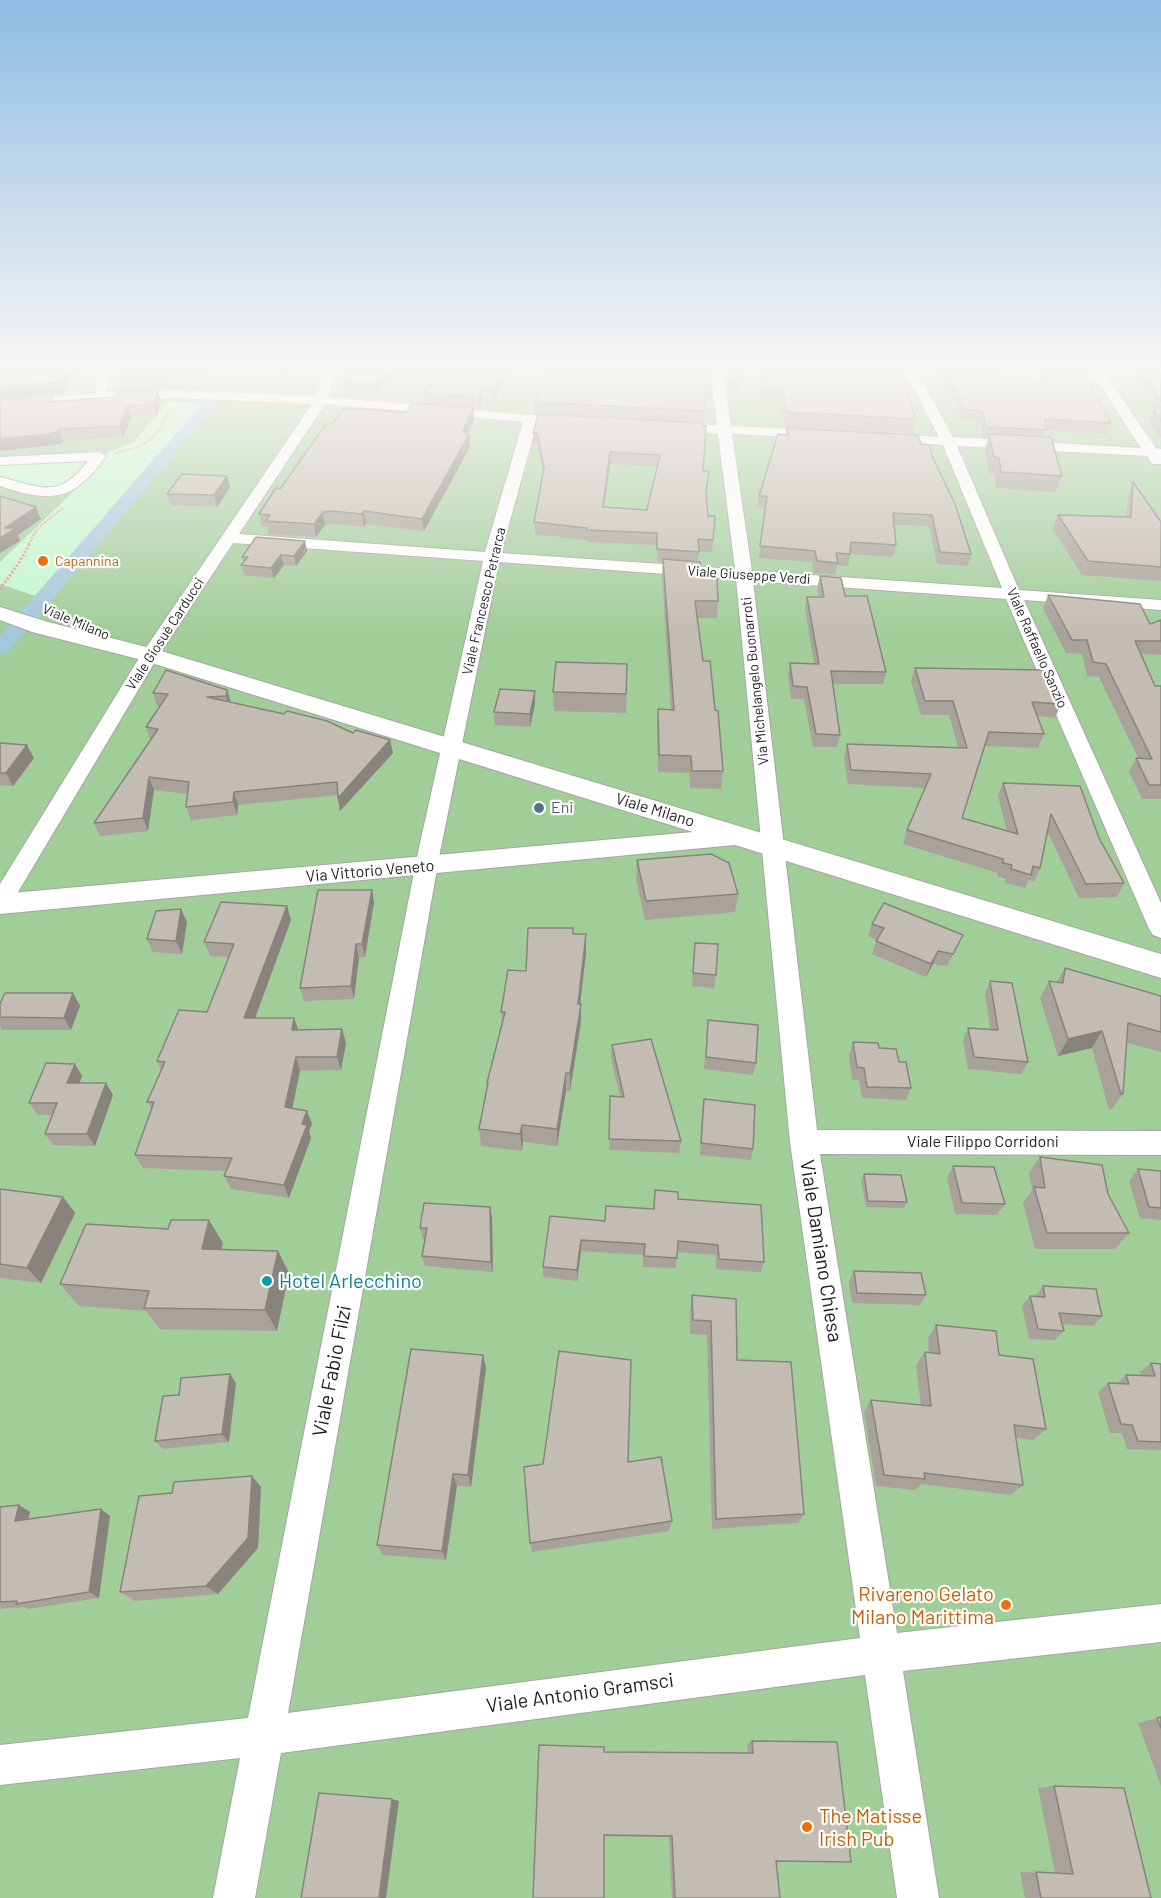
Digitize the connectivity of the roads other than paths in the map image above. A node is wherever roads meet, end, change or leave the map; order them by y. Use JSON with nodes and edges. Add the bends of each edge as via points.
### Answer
{"nodes":[{"id":1,"x":88,"y":457,"type":"edge"},
{"id":2,"x":99,"y":457,"type":"edge"},
{"id":3,"x":278,"y":457,"type":"edge"},
{"id":4,"x":520,"y":457,"type":"edge"},
{"id":5,"x":728,"y":457,"type":"edge"},
{"id":6,"x":955,"y":457,"type":"edge"},
{"id":7,"x":0,"y":461,"type":"edge"},
{"id":8,"x":0,"y":481,"type":"edge"},
{"id":9,"x":228,"y":538,"type":"junction"},
{"id":10,"x":492,"y":557,"type":"junction"},
{"id":11,"x":744,"y":575,"type":"junction"},
{"id":12,"x":0,"y":593,"type":"edge"},
{"id":13,"x":1013,"y":595,"type":"junction"},
{"id":14,"x":1161,"y":606,"type":"edge"},
{"id":15,"x":9,"y":609,"type":"edge"},
{"id":16,"x":150,"y":655,"type":"junction"},
{"id":17,"x":451,"y":749,"type":"junction"},
{"id":18,"x":674,"y":829,"type":"junction"},
{"id":19,"x":773,"y":846,"type":"junction"},
{"id":20,"x":429,"y":866,"type":"junction"},
{"id":21,"x":0,"y":903,"type":"edge"},
{"id":22,"x":1161,"y":929,"type":"edge"},
{"id":23,"x":1161,"y":966,"type":"edge"},
{"id":24,"x":804,"y":1142,"type":"junction"},
{"id":25,"x":1161,"y":1143,"type":"edge"},
{"id":26,"x":1161,"y":1623,"type":"edge"},
{"id":27,"x":881,"y":1654,"type":"junction"},
{"id":28,"x":263,"y":1736,"type":"junction"},
{"id":29,"x":0,"y":1765,"type":"edge"},
{"id":30,"x":234,"y":1898,"type":"edge"},
{"id":31,"x":918,"y":1898,"type":"edge"}],
"edges":[{"from":1,"to":7,"type":"street"},
{"from":2,"to":8,"type":"street","via":[[87,473],[63,492],[37,494]]},
{"from":3,"to":9,"type":"street","name":"Viale Giosuè Carducci"},
{"from":4,"to":10,"type":"street","name":"Viale Francesco Petrarca"},
{"from":5,"to":11,"type":"street","name":"Via Michelangelo Buonarroti"},
{"from":6,"to":13,"type":"street","name":"Viale Raffaello Sanzio"},
{"from":9,"to":10,"type":"street","name":"Viale Giuseppe Verdi"},
{"from":9,"to":16,"type":"street","name":"Viale Giosuè Carducci"},
{"from":10,"to":11,"type":"street","name":"Viale Giuseppe Verdi"},
{"from":10,"to":17,"type":"street","name":"Viale Francesco Petrarca"},
{"from":11,"to":13,"type":"street","name":"Viale Giuseppe Verdi"},
{"from":11,"to":19,"type":"street","name":"Via Michelangelo Buonarroti"},
{"from":12,"to":15,"type":"street","name":"Viale Milano"},
{"from":13,"to":14,"type":"street","name":"Viale Giuseppe Verdi"},
{"from":13,"to":22,"type":"street","name":"Viale Raffaello Sanzio"},
{"from":15,"to":16,"type":"street","name":"Viale Milano"},
{"from":16,"to":17,"type":"street","name":"Viale Milano"},
{"from":16,"to":21,"type":"street","name":"Viale Giosuè Carducci"},
{"from":17,"to":18,"type":"street","name":"Viale Milano"},
{"from":17,"to":20,"type":"street","name":"Viale Francesco Petrarca"},
{"from":18,"to":19,"type":"street","name":"Via Vittorio Veneto","via":[[740,836]]},
{"from":18,"to":20,"type":"street","name":"Via Vittorio Veneto"},
{"from":19,"to":23,"type":"street"},
{"from":19,"to":24,"type":"street","name":"Viale Damiano Chiesa"},
{"from":20,"to":21,"type":"street","name":"Via Vittorio Veneto"},
{"from":20,"to":28,"type":"street","name":"Viale Fabio Filzi"},
{"from":24,"to":25,"type":"street","name":"Viale Filippo Corridoni"},
{"from":24,"to":27,"type":"street","name":"Viale Damiano Chiesa"},
{"from":26,"to":27,"type":"street","name":"Viale Antonio Gramsci"},
{"from":27,"to":28,"type":"street","name":"Viale Antonio Gramsci"},
{"from":27,"to":31,"type":"street","name":"Viale Damiano Chiesa"},
{"from":28,"to":29,"type":"street","name":"Viale Antonio Gramsci"},
{"from":28,"to":30,"type":"street","name":"Viale Fabio Filzi"}]}
